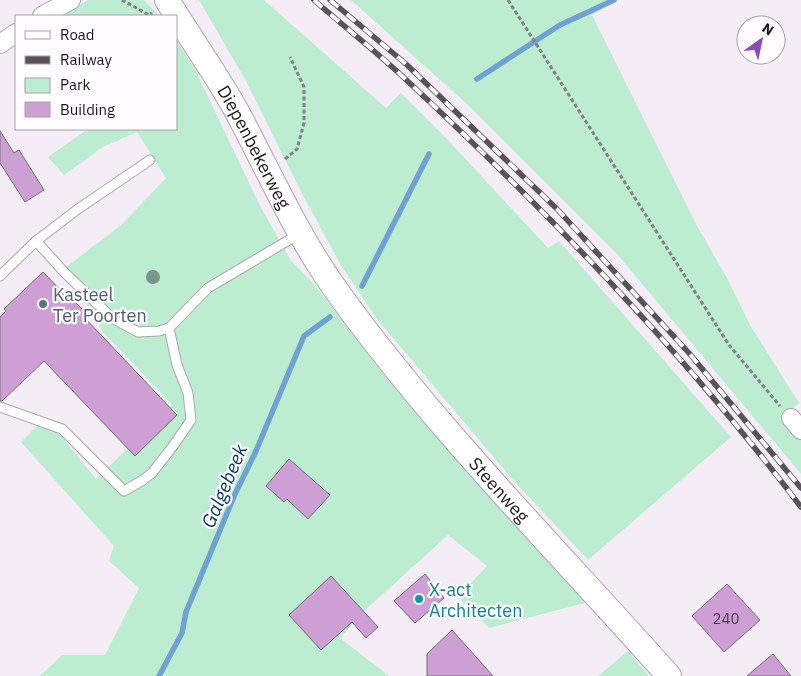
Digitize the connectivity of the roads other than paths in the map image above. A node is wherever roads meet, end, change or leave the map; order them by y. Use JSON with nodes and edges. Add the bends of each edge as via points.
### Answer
{"nodes":[{"id":1,"x":49,"y":0,"type":"edge"},
{"id":2,"x":71,"y":0,"type":"edge"},
{"id":3,"x":167,"y":0,"type":"edge"},
{"id":4,"x":37,"y":15,"type":"edge"},
{"id":5,"x":44,"y":15,"type":"edge"},
{"id":6,"x":176,"y":15,"type":"edge"},
{"id":7,"x":178,"y":18,"type":"edge"},
{"id":8,"x":15,"y":34,"type":"edge"},
{"id":9,"x":0,"y":44,"type":"edge"},
{"id":10,"x":150,"y":160,"type":"dead end"},
{"id":11,"x":301,"y":233,"type":"junction"},
{"id":12,"x":36,"y":241,"type":"junction"},
{"id":13,"x":0,"y":276,"type":"edge"},
{"id":14,"x":340,"y":296,"type":"joint"},
{"id":15,"x":169,"y":328,"type":"junction"},
{"id":16,"x":0,"y":407,"type":"edge"},
{"id":17,"x":668,"y":676,"type":"edge"}],
"edges":[{"from":1,"to":4,"type":"street"},
{"from":2,"to":5,"type":"street"},
{"from":3,"to":6,"type":"main road","name":"Diepenbekerweg"},
{"from":7,"to":11,"type":"main road","name":"Diepenbekerweg","via":[[233,106]]},
{"from":8,"to":9,"type":"street"},
{"from":10,"to":12,"type":"lane"},
{"from":11,"to":14,"type":"main road","name":"Diepenbekerweg"},
{"from":11,"to":15,"type":"lane","via":[[208,288]]},
{"from":12,"to":13,"type":"lane"},
{"from":12,"to":15,"type":"lane","via":[[112,318],[138,332]]},
{"from":14,"to":17,"type":"main road","name":"Steenweg","via":[[404,379],[501,492]]},
{"from":15,"to":16,"type":"lane","via":[[177,365],[188,393],[191,420],[152,473],[124,490],[62,429]]}]}
